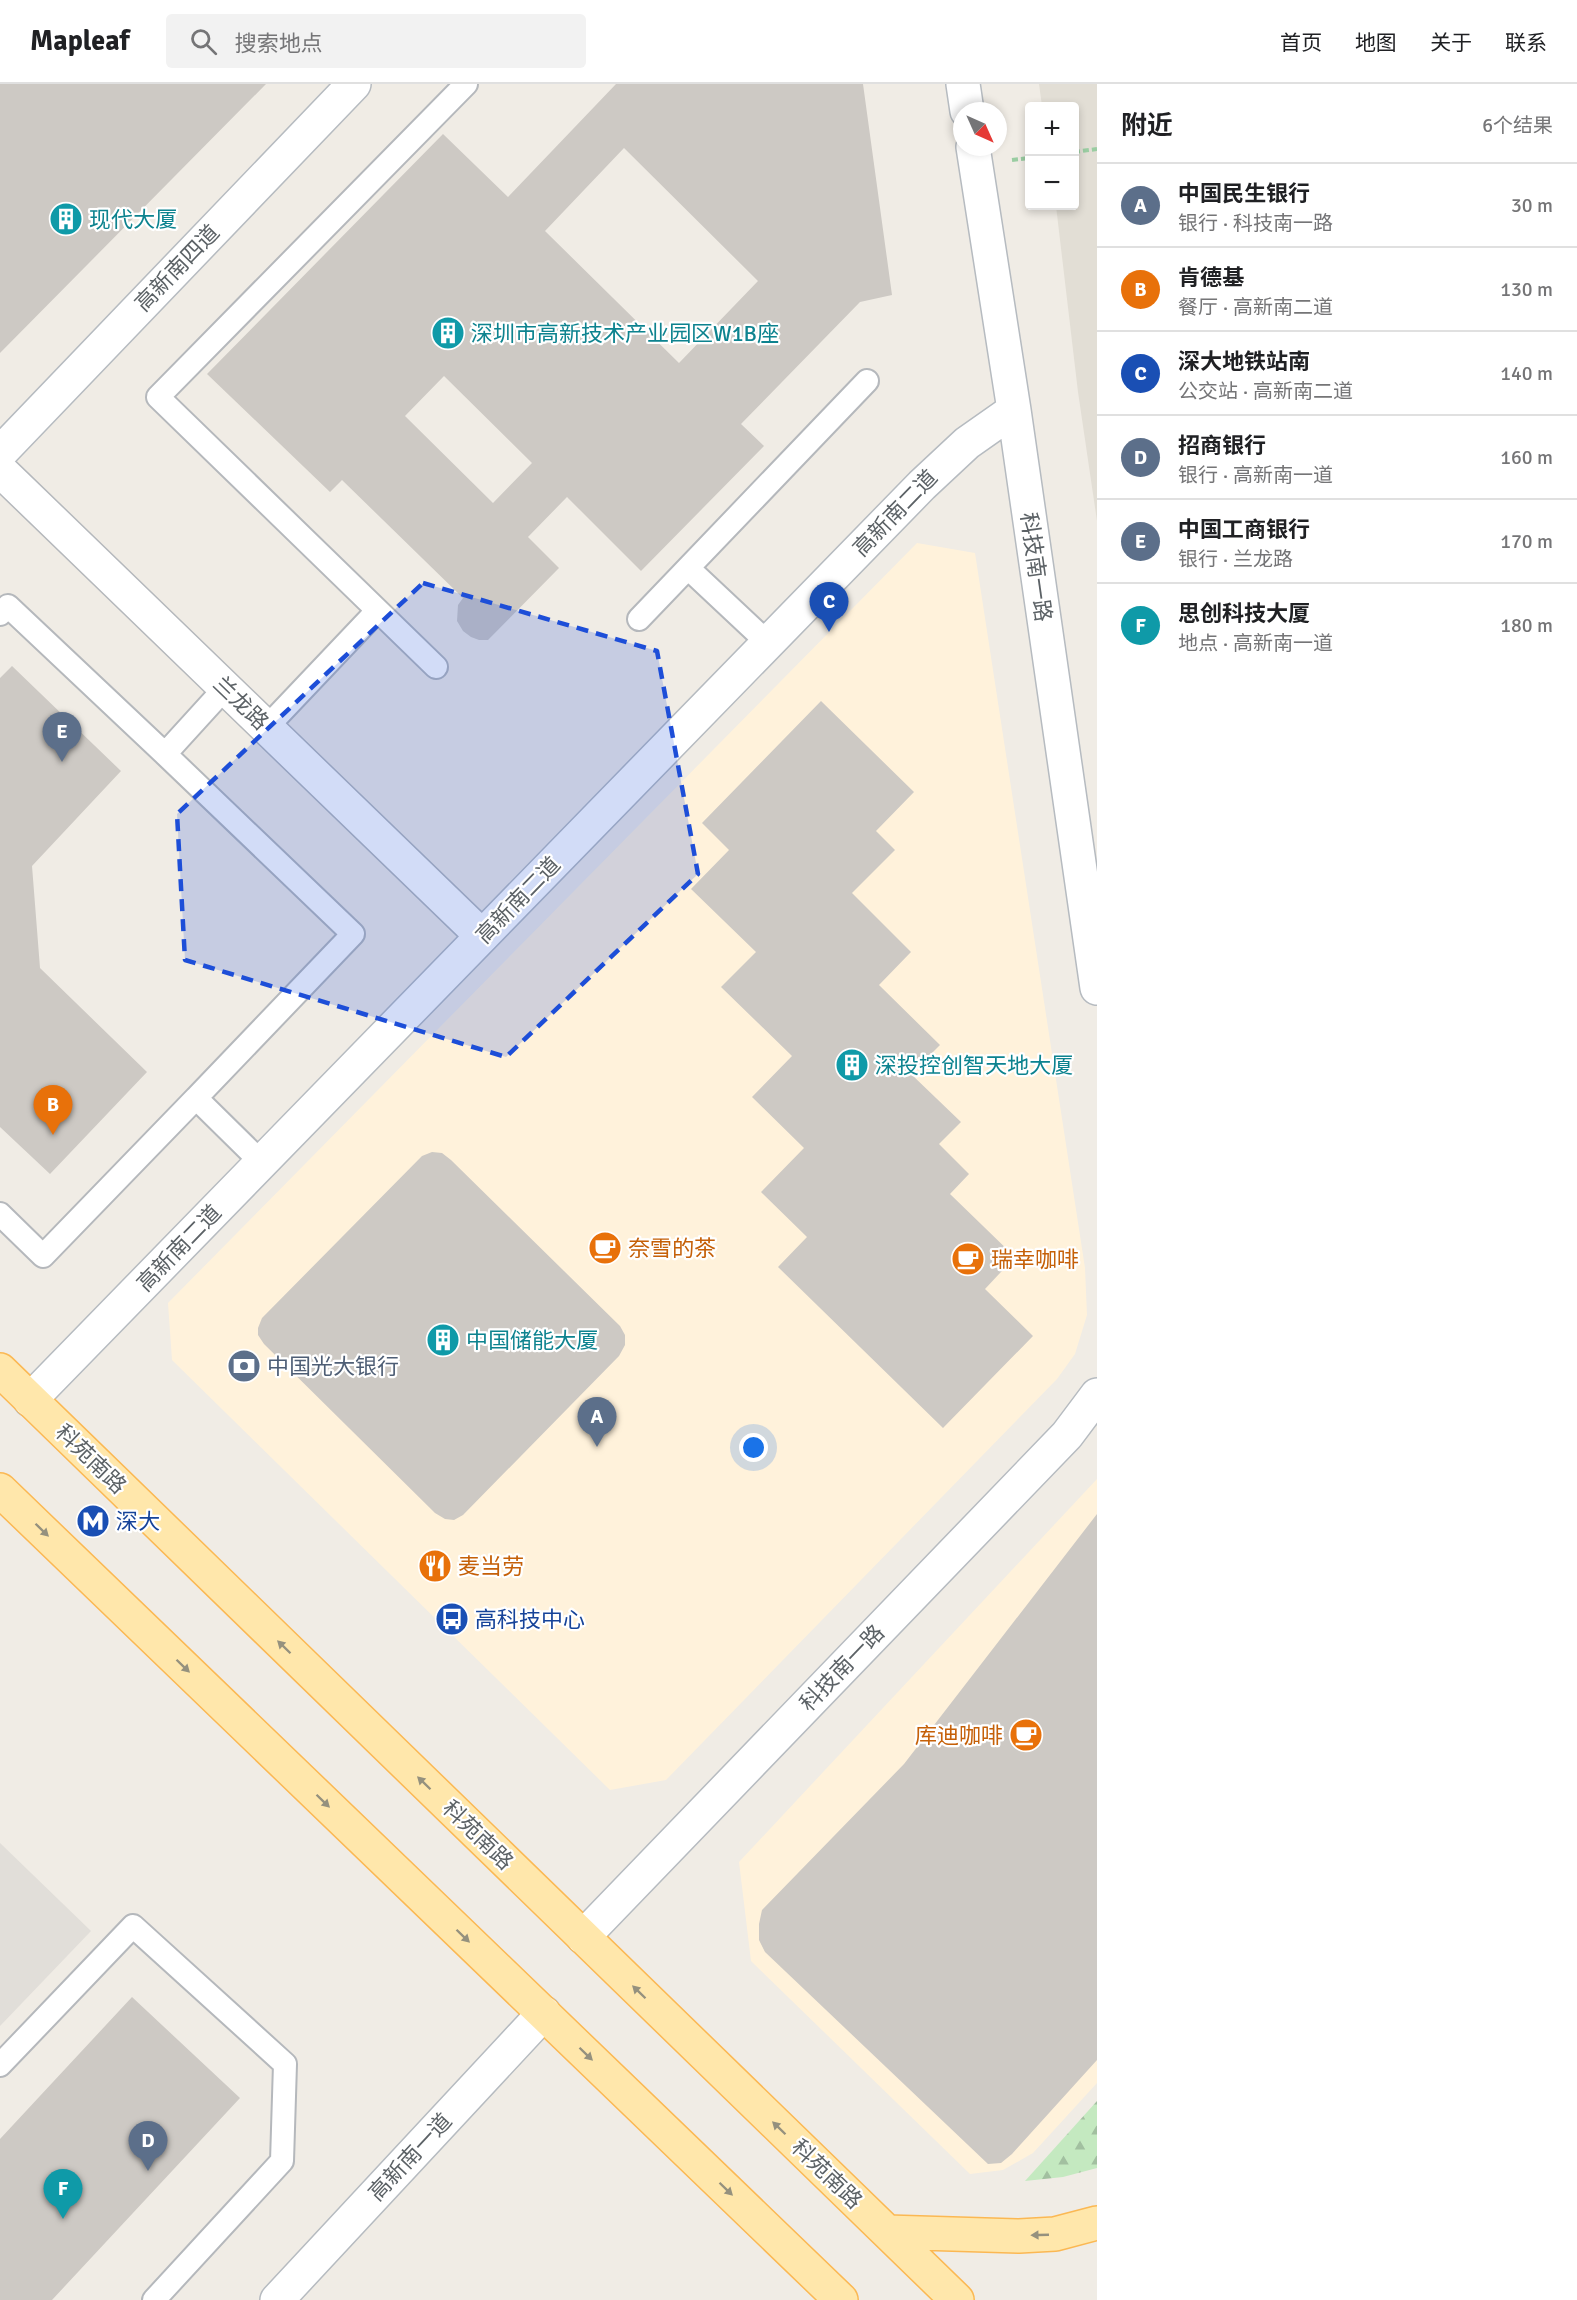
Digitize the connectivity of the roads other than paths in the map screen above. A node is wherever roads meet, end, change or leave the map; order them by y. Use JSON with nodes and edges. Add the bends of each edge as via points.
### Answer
{"nodes":[{"id":1,"x":354,"y":84,"type":"edge"},
{"id":2,"x":466,"y":84,"type":"edge"},
{"id":3,"x":963,"y":84,"type":"edge"},
{"id":4,"x":966,"y":102,"type":"edge"},
{"id":5,"x":974,"y":156,"type":"edge"},
{"id":6,"x":867,"y":381,"type":"dead end"},
{"id":7,"x":1014,"y":410,"type":"junction"},
{"id":8,"x":0,"y":453,"type":"edge"},
{"id":9,"x":0,"y":470,"type":"edge"},
{"id":10,"x":688,"y":567,"type":"junction"},
{"id":11,"x":377,"y":611,"type":"junction"},
{"id":12,"x":0,"y":614,"type":"edge"},
{"id":13,"x":639,"y":619,"type":"dead end"},
{"id":14,"x":768,"y":643,"type":"junction"},
{"id":15,"x":436,"y":667,"type":"dead end"},
{"id":16,"x":226,"y":687,"type":"junction"},
{"id":17,"x":267,"y":727,"type":"junction"},
{"id":18,"x":165,"y":754,"type":"junction"},
{"id":19,"x":482,"y":936,"type":"junction"},
{"id":20,"x":1097,"y":988,"type":"edge"},
{"id":21,"x":195,"y":1098,"type":"junction"},
{"id":22,"x":262,"y":1163,"type":"junction"},
{"id":23,"x":0,"y":1214,"type":"edge"},
{"id":24,"x":0,"y":1370,"type":"edge"},
{"id":25,"x":1097,"y":1395,"type":"edge"},
{"id":26,"x":30,"y":1400,"type":"junction"},
{"id":27,"x":0,"y":1490,"type":"edge"},
{"id":28,"x":583,"y":1937,"type":"junction"},
{"id":29,"x":544,"y":2013,"type":"junction"},
{"id":30,"x":0,"y":2065,"type":"edge"},
{"id":31,"x":1097,"y":2223,"type":"edge"},
{"id":32,"x":887,"y":2232,"type":"junction"},
{"id":33,"x":154,"y":2300,"type":"edge"},
{"id":34,"x":277,"y":2300,"type":"edge"},
{"id":35,"x":841,"y":2300,"type":"edge"},
{"id":36,"x":957,"y":2300,"type":"edge"}],
"edges":[{"from":1,"to":8,"type":"street","name":"高新南四道"},
{"from":2,"to":11,"type":"lane","via":[[158,397]]},
{"from":3,"to":4,"type":"street"},
{"from":5,"to":7,"type":"street","name":"科技南一路"},
{"from":6,"to":10,"type":"lane"},
{"from":7,"to":14,"type":"street","name":"高新南二道","via":[[967,442]]},
{"from":7,"to":20,"type":"street","name":"科技南一路"},
{"from":9,"to":16,"type":"street","name":"兰龙路"},
{"from":10,"to":13,"type":"lane"},
{"from":10,"to":14,"type":"lane"},
{"from":11,"to":15,"type":"lane"},
{"from":11,"to":17,"type":"lane"},
{"from":12,"to":18,"type":"lane","via":[[8,606]]},
{"from":14,"to":19,"type":"street","name":"高新南二道"},
{"from":16,"to":17,"type":"street","name":"兰龙路"},
{"from":16,"to":18,"type":"lane"},
{"from":17,"to":19,"type":"street","name":"兰龙路"},
{"from":18,"to":21,"type":"lane","via":[[353,934]]},
{"from":19,"to":22,"type":"street","name":"高新南二道"},
{"from":21,"to":22,"type":"lane"},
{"from":21,"to":23,"type":"lane","via":[[43,1256]]},
{"from":22,"to":26,"type":"street","name":"高新南二道"},
{"from":24,"to":26,"type":"main road","name":"科苑南路"},
{"from":25,"to":28,"type":"street","name":"科技南一路","via":[[1058,1443]]},
{"from":28,"to":26,"type":"main road","name":"科苑南路","one_way":true},
{"from":27,"to":29,"type":"main road","one_way":true},
{"from":32,"to":28,"type":"main road","name":"科苑南路","one_way":true},
{"from":29,"to":34,"type":"street","name":"高新南一道"},
{"from":29,"to":35,"type":"main road","one_way":true},
{"from":30,"to":33,"type":"lane","via":[[134,1926],[285,2064],[282,2161]]},
{"from":31,"to":32,"type":"main road","one_way":true,"via":[[1056,2234],[1019,2236]]},
{"from":32,"to":36,"type":"main road","name":"科苑南路"}]}
